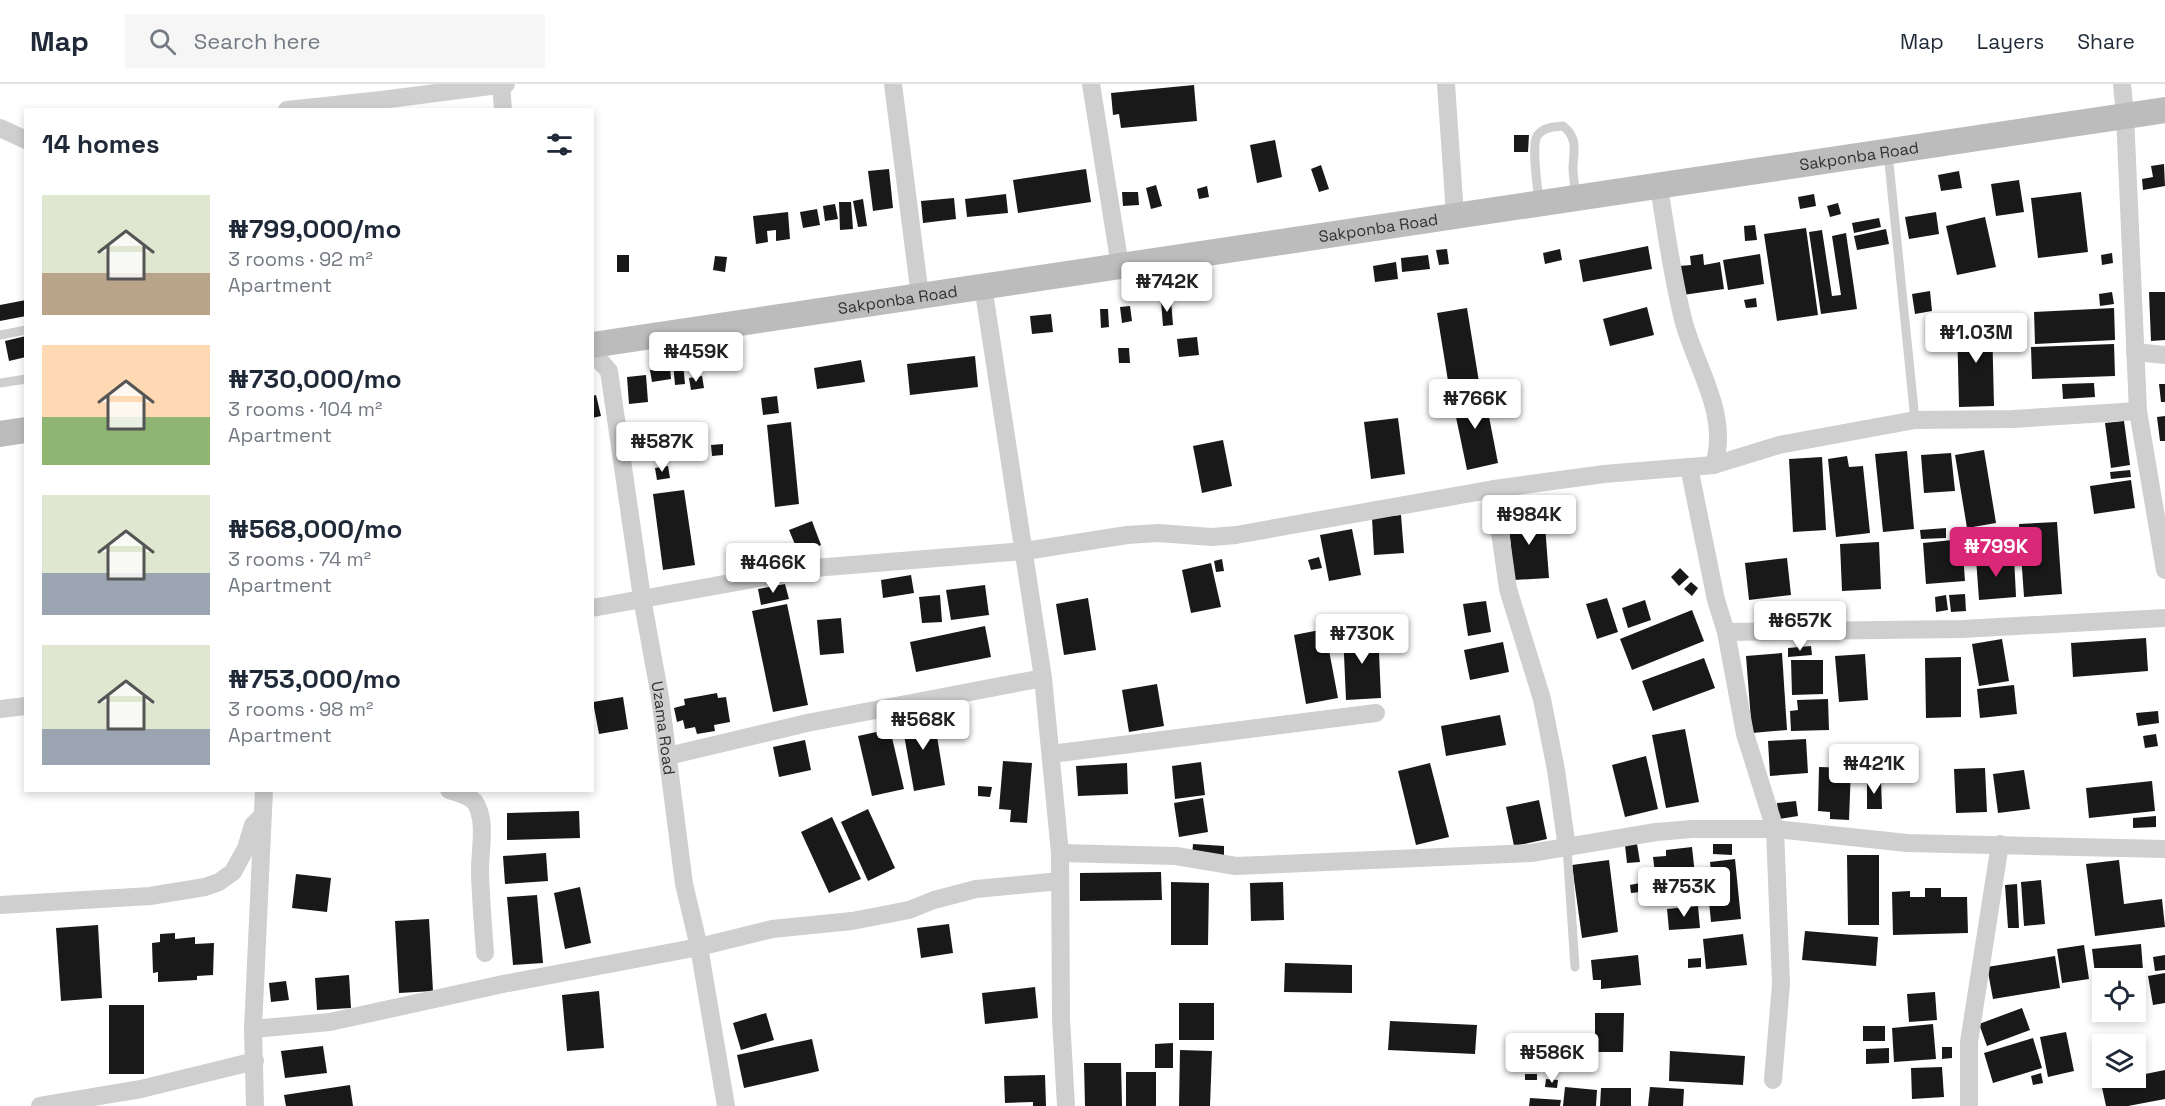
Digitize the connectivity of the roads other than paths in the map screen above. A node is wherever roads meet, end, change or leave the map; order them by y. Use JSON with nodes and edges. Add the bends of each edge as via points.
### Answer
{"nodes":[{"id":1,"x":503,"y":84,"type":"edge"},
{"id":2,"x":893,"y":84,"type":"edge"},
{"id":3,"x":1091,"y":84,"type":"edge"},
{"id":4,"x":1446,"y":84,"type":"edge"},
{"id":5,"x":2122,"y":84,"type":"edge"},
{"id":6,"x":306,"y":108,"type":"edge"},
{"id":7,"x":503,"y":108,"type":"edge"},
{"id":8,"x":2165,"y":110,"type":"edge"},
{"id":9,"x":2125,"y":115,"type":"junction"},
{"id":10,"x":0,"y":128,"type":"edge"},
{"id":11,"x":24,"y":139,"type":"edge"},
{"id":12,"x":1888,"y":150,"type":"junction"},
{"id":13,"x":1659,"y":187,"type":"junction"},
{"id":14,"x":1576,"y":197,"type":"junction"},
{"id":15,"x":1539,"y":203,"type":"junction"},
{"id":16,"x":1455,"y":215,"type":"junction"},
{"id":17,"x":1120,"y":266,"type":"junction"},
{"id":18,"x":983,"y":286,"type":"junction"},
{"id":19,"x":920,"y":296,"type":"junction"},
{"id":20,"x":24,"y":330,"type":"edge"},
{"id":21,"x":0,"y":335,"type":"edge"},
{"id":22,"x":594,"y":345,"type":"edge"},
{"id":23,"x":2135,"y":352,"type":"junction"},
{"id":24,"x":2165,"y":355,"type":"edge"},
{"id":25,"x":594,"y":357,"type":"edge"},
{"id":26,"x":24,"y":379,"type":"edge"},
{"id":27,"x":0,"y":383,"type":"edge"},
{"id":28,"x":2138,"y":411,"type":"junction"},
{"id":29,"x":1915,"y":420,"type":"junction"},
{"id":30,"x":24,"y":430,"type":"edge"},
{"id":31,"x":0,"y":434,"type":"edge"},
{"id":32,"x":1714,"y":465,"type":"junction"},
{"id":33,"x":1689,"y":467,"type":"junction"},
{"id":34,"x":1494,"y":489,"type":"junction"},
{"id":35,"x":1025,"y":551,"type":"junction"},
{"id":36,"x":2165,"y":570,"type":"edge"},
{"id":37,"x":642,"y":598,"type":"junction"},
{"id":38,"x":594,"y":608,"type":"edge"},
{"id":39,"x":2165,"y":618,"type":"edge"},
{"id":40,"x":1726,"y":632,"type":"junction"},
{"id":41,"x":1044,"y":678,"type":"junction"},
{"id":42,"x":24,"y":706,"type":"edge"},
{"id":43,"x":0,"y":708,"type":"edge"},
{"id":44,"x":1376,"y":713,"type":"dead end"},
{"id":45,"x":1051,"y":754,"type":"junction"},
{"id":46,"x":668,"y":756,"type":"junction"},
{"id":47,"x":264,"y":792,"type":"edge"},
{"id":48,"x":456,"y":792,"type":"edge"},
{"id":49,"x":264,"y":814,"type":"junction"},
{"id":50,"x":1775,"y":828,"type":"junction"},
{"id":51,"x":2000,"y":843,"type":"junction"},
{"id":52,"x":1567,"y":848,"type":"junction"},
{"id":53,"x":2165,"y":849,"type":"edge"},
{"id":54,"x":1060,"y":853,"type":"junction"},
{"id":55,"x":1060,"y":881,"type":"junction"},
{"id":56,"x":0,"y":904,"type":"edge"},
{"id":57,"x":699,"y":947,"type":"junction"},
{"id":58,"x":485,"y":953,"type":"dead end"},
{"id":59,"x":1575,"y":967,"type":"dead end"},
{"id":60,"x":253,"y":1029,"type":"junction"},
{"id":61,"x":255,"y":1061,"type":"junction"},
{"id":62,"x":1773,"y":1080,"type":"dead end"},
{"id":63,"x":40,"y":1106,"type":"edge"},
{"id":64,"x":255,"y":1106,"type":"edge"},
{"id":65,"x":726,"y":1106,"type":"edge"},
{"id":66,"x":1066,"y":1106,"type":"edge"},
{"id":67,"x":1969,"y":1106,"type":"edge"}],
"edges":[{"from":1,"to":6,"type":"street"},
{"from":1,"to":7,"type":"street"},
{"from":2,"to":19,"type":"street"},
{"from":3,"to":17,"type":"street"},
{"from":4,"to":16,"type":"street"},
{"from":5,"to":9,"type":"street"},
{"from":8,"to":9,"type":"main road","name":"Sakponba Road"},
{"from":9,"to":12,"type":"main road","name":"Sakponba Road"},
{"from":9,"to":23,"type":"street"},
{"from":10,"to":11,"type":"street"},
{"from":12,"to":13,"type":"main road","name":"Sakponba Road"},
{"from":12,"to":29,"type":"lane"},
{"from":13,"to":14,"type":"main road","name":"Sakponba Road"},
{"from":13,"to":32,"type":"street","via":[[1684,322],[1716,415],[1719,443]]},
{"from":14,"to":15,"type":"main road","name":"Sakponba Road"},
{"from":14,"to":15,"type":"lane","via":[[1570,132],[1563,126],[1548,127],[1538,135],[1535,146]]},
{"from":15,"to":16,"type":"main road","name":"Sakponba Road"},
{"from":16,"to":17,"type":"main road","name":"Sakponba Road"},
{"from":17,"to":18,"type":"main road","name":"Sakponba Road"},
{"from":18,"to":19,"type":"main road","name":"Sakponba Road"},
{"from":18,"to":35,"type":"street"},
{"from":19,"to":22,"type":"main road","name":"Sakponba Road"},
{"from":20,"to":21,"type":"lane"},
{"from":23,"to":24,"type":"street"},
{"from":23,"to":28,"type":"street"},
{"from":25,"to":37,"type":"street","name":"Uzama Road","via":[[609,371]]},
{"from":26,"to":27,"type":"lane"},
{"from":28,"to":29,"type":"street"},
{"from":28,"to":36,"type":"street"},
{"from":29,"to":32,"type":"street","via":[[1779,445]]},
{"from":30,"to":31,"type":"main road"},
{"from":32,"to":33,"type":"street"},
{"from":33,"to":34,"type":"street"},
{"from":33,"to":40,"type":"street"},
{"from":34,"to":35,"type":"street","via":[[1236,535],[1126,535]]},
{"from":34,"to":52,"type":"street","via":[[1508,590],[1542,699]]},
{"from":35,"to":37,"type":"street","via":[[814,568]]},
{"from":35,"to":41,"type":"street"},
{"from":37,"to":38,"type":"street"},
{"from":37,"to":46,"type":"street","name":"Uzama Road"},
{"from":39,"to":40,"type":"street","via":[[1962,628]]},
{"from":40,"to":50,"type":"street","via":[[1745,734]]},
{"from":41,"to":45,"type":"street"},
{"from":41,"to":46,"type":"street","via":[[807,723]]},
{"from":42,"to":43,"type":"street"},
{"from":44,"to":45,"type":"street"},
{"from":45,"to":54,"type":"street"},
{"from":46,"to":57,"type":"street","name":"Uzama Road","via":[[684,884]]},
{"from":47,"to":49,"type":"street"},
{"from":48,"to":58,"type":"street","via":[[474,801],[480,819]]},
{"from":49,"to":56,"type":"street","via":[[254,825],[234,872],[212,885],[150,896]]},
{"from":49,"to":60,"type":"street"},
{"from":50,"to":51,"type":"street","via":[[1907,843]]},
{"from":50,"to":52,"type":"street","via":[[1656,832]]},
{"from":50,"to":62,"type":"street","via":[[1781,984]]},
{"from":51,"to":53,"type":"street"},
{"from":51,"to":67,"type":"street","via":[[1969,1042]]},
{"from":52,"to":54,"type":"street","via":[[1449,858],[1236,866],[1176,856]]},
{"from":52,"to":59,"type":"lane"},
{"from":54,"to":55,"type":"street"},
{"from":55,"to":57,"type":"street","via":[[976,889],[909,910],[852,921],[772,929]]},
{"from":55,"to":66,"type":"street"},
{"from":57,"to":60,"type":"street","via":[[330,1022]]},
{"from":57,"to":65,"type":"street","name":"Uzama Road"},
{"from":60,"to":61,"type":"street"},
{"from":61,"to":63,"type":"street","via":[[141,1089]]},
{"from":61,"to":64,"type":"street"}]}
